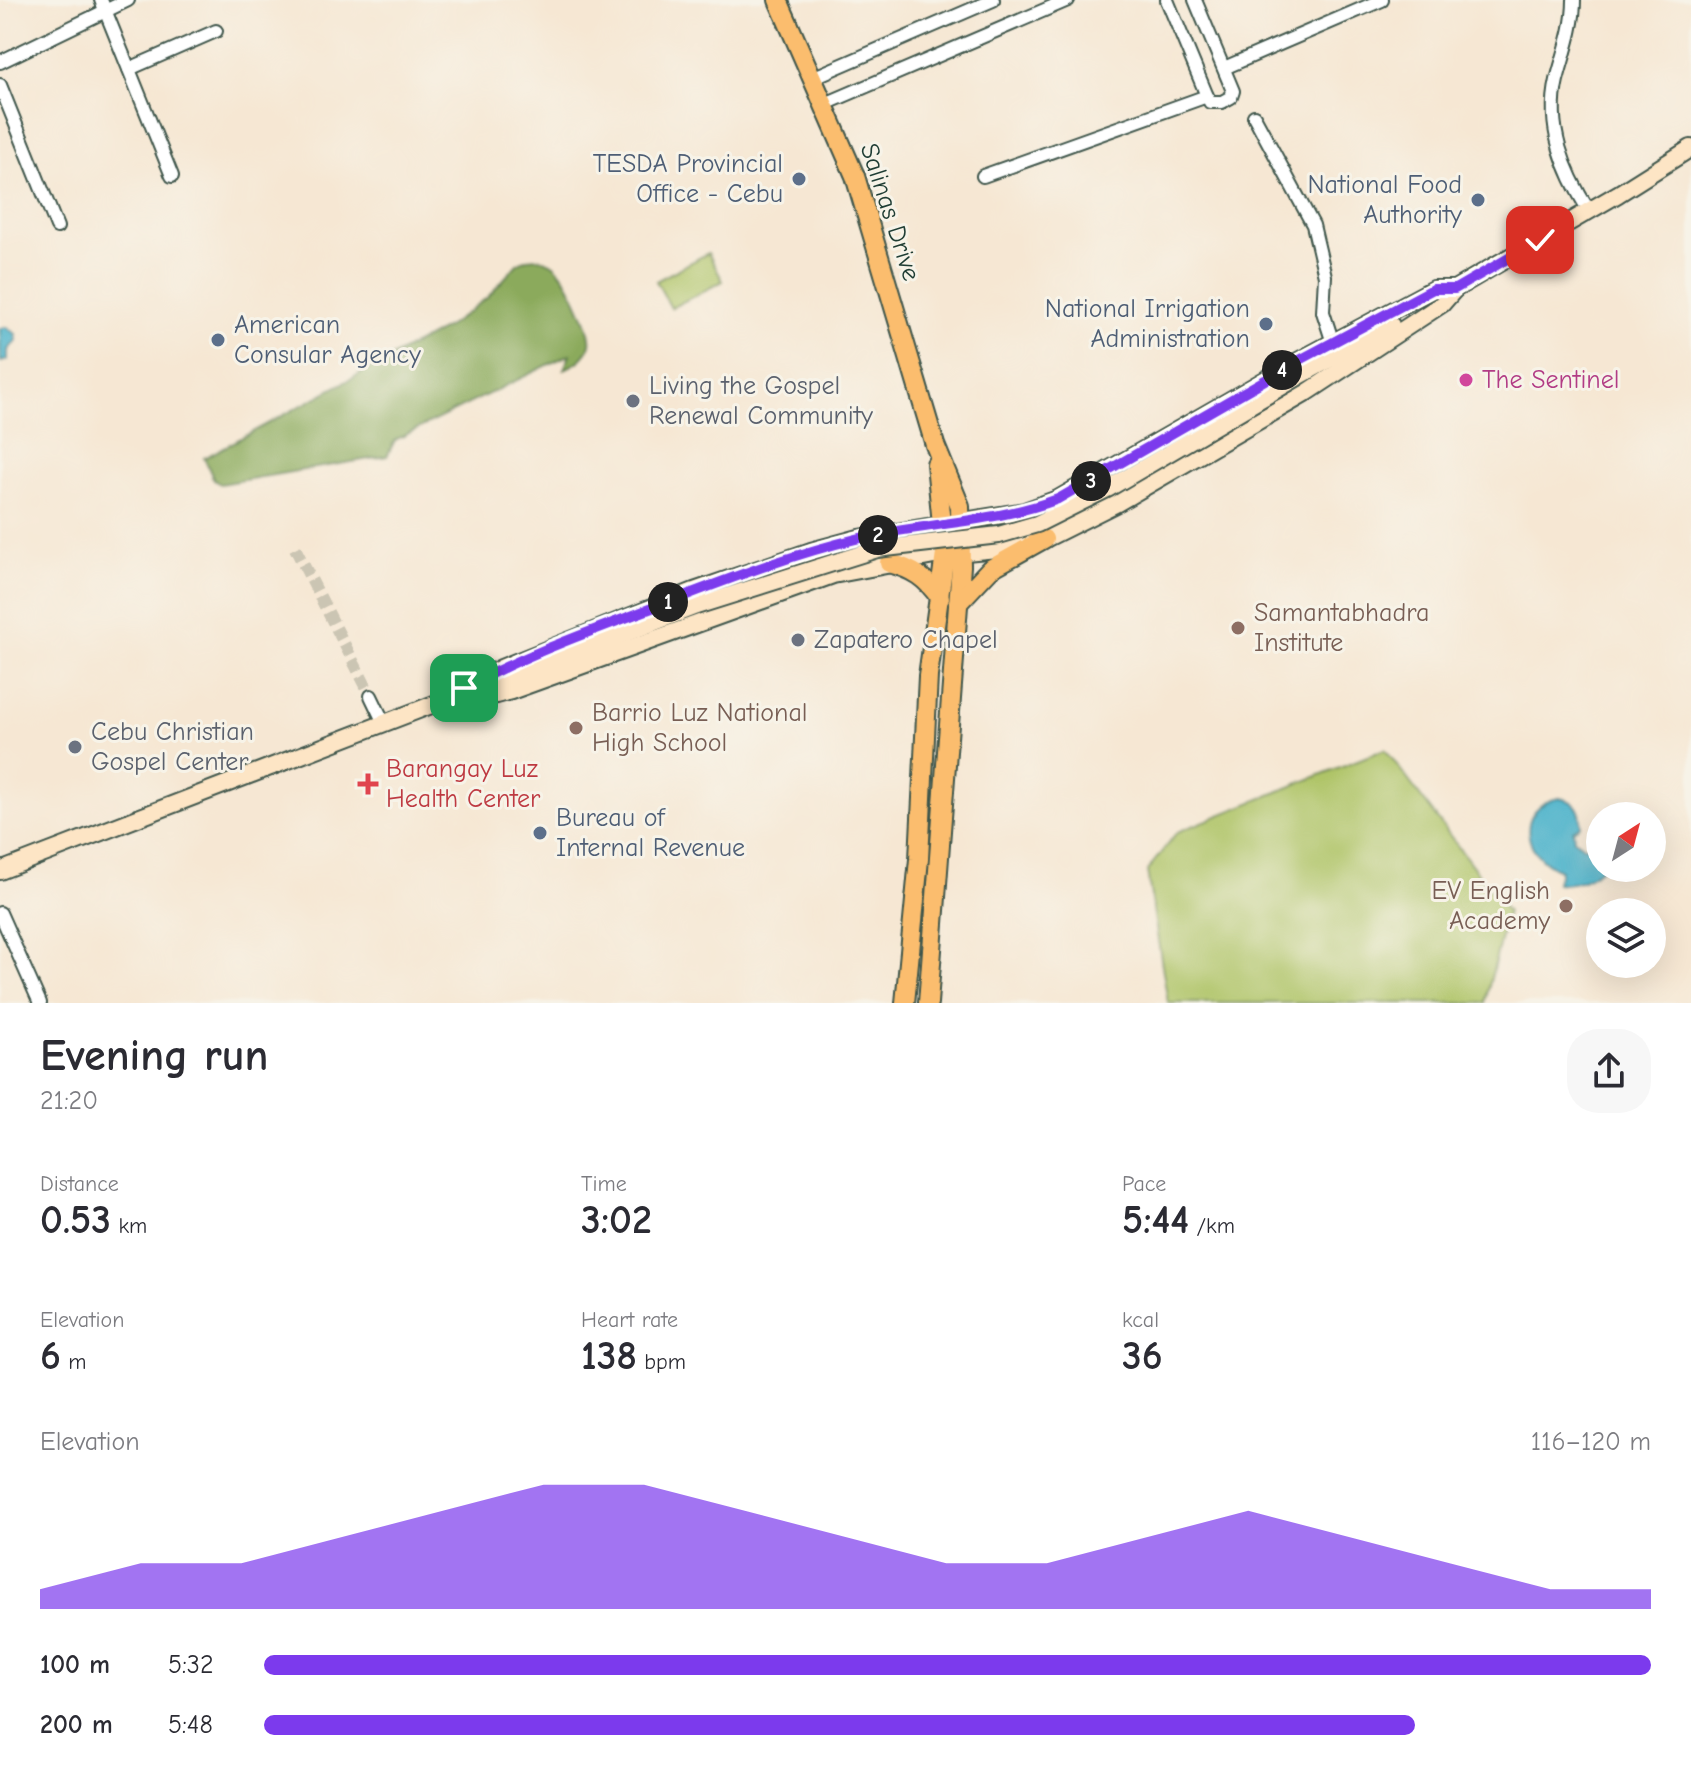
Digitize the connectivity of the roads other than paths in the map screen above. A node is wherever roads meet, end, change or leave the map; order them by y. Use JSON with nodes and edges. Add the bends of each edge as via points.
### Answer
{"nodes":[{"id":1,"x":128,"y":0,"type":"edge"},
{"id":2,"x":778,"y":0,"type":"edge"},
{"id":3,"x":993,"y":0,"type":"edge"},
{"id":4,"x":1068,"y":0,"type":"edge"},
{"id":5,"x":1167,"y":0,"type":"edge"},
{"id":6,"x":1195,"y":0,"type":"edge"},
{"id":7,"x":1382,"y":0,"type":"edge"},
{"id":8,"x":1574,"y":0,"type":"edge"},
{"id":9,"x":103,"y":6,"type":"edge"},
{"id":10,"x":216,"y":31,"type":"dead end"},
{"id":11,"x":0,"y":62,"type":"edge"},
{"id":12,"x":1224,"y":68,"type":"junction"},
{"id":13,"x":129,"y":69,"type":"junction"},
{"id":14,"x":812,"y":78,"type":"junction"},
{"id":15,"x":0,"y":85,"type":"edge"},
{"id":16,"x":1207,"y":96,"type":"junction"},
{"id":17,"x":825,"y":104,"type":"junction"},
{"id":18,"x":1254,"y":116,"type":"dead end"},
{"id":19,"x":1691,"y":148,"type":"edge"},
{"id":20,"x":172,"y":176,"type":"dead end"},
{"id":21,"x":983,"y":176,"type":"dead end"},
{"id":22,"x":1589,"y":211,"type":"junction"},
{"id":23,"x":57,"y":227,"type":"dead end"},
{"id":24,"x":1455,"y":289,"type":"junction"},
{"id":25,"x":1333,"y":343,"type":"junction"},
{"id":26,"x":1037,"y":507,"type":"junction"},
{"id":27,"x":952,"y":522,"type":"junction"},
{"id":28,"x":867,"y":537,"type":"junction"},
{"id":29,"x":1045,"y":538,"type":"junction"},
{"id":30,"x":953,"y":554,"type":"junction"},
{"id":31,"x":883,"y":564,"type":"junction"},
{"id":32,"x":949,"y":601,"type":"junction"},
{"id":33,"x":371,"y":696,"type":"tunnel mouth"},
{"id":34,"x":440,"y":701,"type":"junction"},
{"id":35,"x":384,"y":723,"type":"junction"},
{"id":36,"x":0,"y":871,"type":"edge"},
{"id":37,"x":0,"y":913,"type":"edge"},
{"id":38,"x":40,"y":1003,"type":"edge"},
{"id":39,"x":905,"y":1003,"type":"edge"},
{"id":40,"x":928,"y":1003,"type":"edge"}],
"edges":[{"from":1,"to":9,"type":"street"},
{"from":2,"to":14,"type":"main road","name":"Salinas Drive"},
{"from":3,"to":14,"type":"street"},
{"from":4,"to":17,"type":"street"},
{"from":5,"to":16,"type":"street"},
{"from":6,"to":12,"type":"street"},
{"from":7,"to":12,"type":"street"},
{"from":8,"to":22,"type":"street","via":[[1574,21],[1552,112],[1560,154]]},
{"from":9,"to":11,"type":"street"},
{"from":9,"to":13,"type":"street"},
{"from":10,"to":13,"type":"street"},
{"from":12,"to":16,"type":"street","via":[[1231,97],[1216,103]]},
{"from":13,"to":20,"type":"street"},
{"from":14,"to":17,"type":"main road","name":"Salinas Drive"},
{"from":15,"to":23,"type":"street"},
{"from":16,"to":21,"type":"street"},
{"from":17,"to":27,"type":"main road","name":"Salinas Drive","via":[[855,176],[935,445]]},
{"from":18,"to":25,"type":"street","via":[[1313,225],[1325,276],[1323,312]]},
{"from":19,"to":22,"type":"main road"},
{"from":22,"to":24,"type":"main road"},
{"from":24,"to":25,"type":"main road","via":[[1433,289]]},
{"from":24,"to":29,"type":"main road","via":[[1442,304],[1308,392],[1117,503]]},
{"from":24,"to":34,"type":"main road","bridge":true,"via":[[1037,524],[999,535],[877,549],[696,606]]},
{"from":25,"to":26,"type":"main road"},
{"from":26,"to":27,"type":"main road"},
{"from":26,"to":29,"type":"main road","via":[[1032,525]]},
{"from":27,"to":28,"type":"main road"},
{"from":27,"to":30,"type":"main road","name":"Salinas Drive"},
{"from":28,"to":31,"type":"main road","via":[[880,546]]},
{"from":28,"to":34,"type":"main road","via":[[694,591],[501,668]]},
{"from":29,"to":30,"type":"main road"},
{"from":29,"to":32,"type":"main road","via":[[990,569]]},
{"from":30,"to":31,"type":"main road"},
{"from":30,"to":32,"type":"main road","name":"Salinas Drive"},
{"from":31,"to":32,"type":"main road","via":[[916,572]]},
{"from":31,"to":34,"type":"main road","via":[[833,575],[511,691],[474,701]]},
{"from":32,"to":39,"type":"main road","via":[[928,676]]},
{"from":32,"to":40,"type":"main road"},
{"from":33,"to":35,"type":"street"},
{"from":34,"to":35,"type":"main road"},
{"from":35,"to":36,"type":"main road"},
{"from":37,"to":38,"type":"street"}]}
